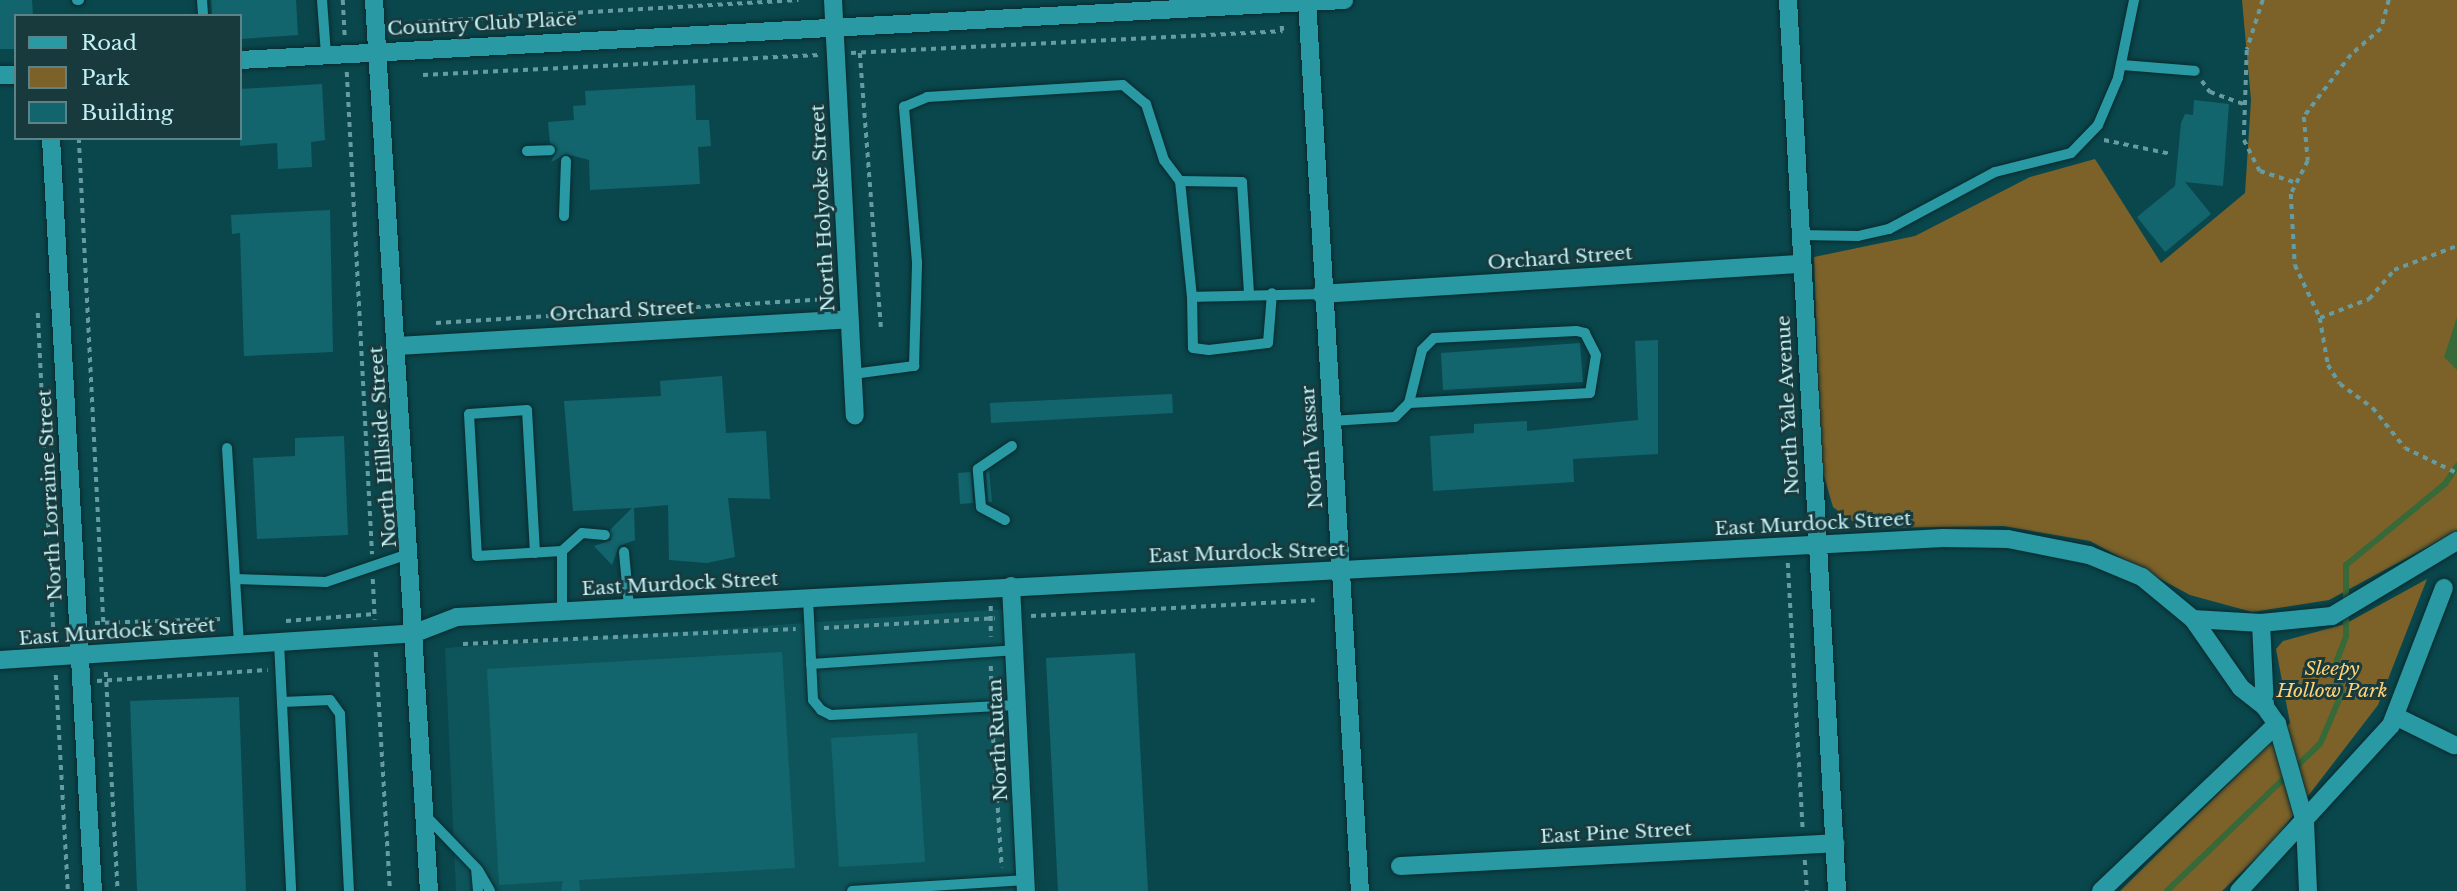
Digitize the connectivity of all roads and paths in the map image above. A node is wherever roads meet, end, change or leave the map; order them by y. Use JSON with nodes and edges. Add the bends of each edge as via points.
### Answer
{"nodes":[{"id":1,"x":322,"y":0,"type":"edge"},
{"id":2,"x":343,"y":0,"type":"edge"},
{"id":3,"x":374,"y":0,"type":"edge"},
{"id":4,"x":798,"y":0,"type":"edge"},
{"id":5,"x":833,"y":0,"type":"edge"},
{"id":6,"x":1343,"y":0,"type":"edge"},
{"id":7,"x":1788,"y":0,"type":"edge"},
{"id":8,"x":2134,"y":0,"type":"edge"},
{"id":9,"x":2263,"y":0,"type":"edge"},
{"id":10,"x":2389,"y":0,"type":"edge"},
{"id":11,"x":1307,"y":1,"type":"edge"},
{"id":12,"x":1072,"y":7,"type":"edge"},
{"id":13,"x":418,"y":22,"type":"dead end"},
{"id":14,"x":835,"y":26,"type":"junction"},
{"id":15,"x":378,"y":51,"type":"junction"},
{"id":16,"x":860,"y":52,"type":"dead end"},
{"id":17,"x":346,"y":53,"type":"junction"},
{"id":18,"x":326,"y":54,"type":"junction"},
{"id":19,"x":242,"y":60,"type":"edge"},
{"id":20,"x":2121,"y":65,"type":"junction"},
{"id":21,"x":2195,"y":71,"type":"joint"},
{"id":22,"x":2246,"y":105,"type":"junction"},
{"id":23,"x":2093,"y":133,"type":"junction"},
{"id":24,"x":51,"y":140,"type":"edge"},
{"id":25,"x":79,"y":140,"type":"edge"},
{"id":26,"x":550,"y":150,"type":"dead end"},
{"id":27,"x":527,"y":151,"type":"dead end"},
{"id":28,"x":2171,"y":154,"type":"dead end"},
{"id":29,"x":566,"y":161,"type":"dead end"},
{"id":30,"x":1180,"y":181,"type":"junction"},
{"id":31,"x":2293,"y":182,"type":"junction"},
{"id":32,"x":564,"y":216,"type":"dead end"},
{"id":33,"x":1800,"y":235,"type":"junction"},
{"id":34,"x":2457,"y":246,"type":"edge"},
{"id":35,"x":1801,"y":264,"type":"junction"},
{"id":36,"x":1272,"y":293,"type":"junction"},
{"id":37,"x":1249,"y":294,"type":"junction"},
{"id":38,"x":1321,"y":294,"type":"junction"},
{"id":39,"x":1192,"y":297,"type":"junction"},
{"id":40,"x":833,"y":299,"type":"dead end"},
{"id":41,"x":38,"y":313,"type":"dead end"},
{"id":42,"x":2320,"y":318,"type":"junction"},
{"id":43,"x":849,"y":319,"type":"junction"},
{"id":44,"x":436,"y":323,"type":"dead end"},
{"id":45,"x":881,"y":327,"type":"dead end"},
{"id":46,"x":398,"y":346,"type":"junction"},
{"id":47,"x":853,"y":374,"type":"junction"},
{"id":48,"x":1409,"y":402,"type":"junction"},
{"id":49,"x":855,"y":415,"type":"dead end"},
{"id":50,"x":1331,"y":421,"type":"junction"},
{"id":51,"x":1012,"y":446,"type":"dead end"},
{"id":52,"x":227,"y":447,"type":"dead end"},
{"id":53,"x":2457,"y":474,"type":"edge"},
{"id":54,"x":1785,"y":519,"type":"dead end"},
{"id":55,"x":1005,"y":520,"type":"dead end"},
{"id":56,"x":605,"y":535,"type":"dead end"},
{"id":57,"x":2457,"y":541,"type":"edge"},
{"id":58,"x":1816,"y":545,"type":"junction"},
{"id":59,"x":1787,"y":547,"type":"junction"},
{"id":60,"x":562,"y":551,"type":"junction"},
{"id":61,"x":624,"y":552,"type":"dead end"},
{"id":62,"x":411,"y":553,"type":"junction"},
{"id":63,"x":535,"y":553,"type":"junction"},
{"id":64,"x":373,"y":567,"type":"junction"},
{"id":65,"x":1342,"y":570,"type":"junction"},
{"id":66,"x":235,"y":579,"type":"junction"},
{"id":67,"x":1011,"y":586,"type":"junction"},
{"id":68,"x":991,"y":587,"type":"junction"},
{"id":69,"x":2444,"y":587,"type":"dead end"},
{"id":70,"x":808,"y":598,"type":"junction"},
{"id":71,"x":1315,"y":600,"type":"dead end"},
{"id":72,"x":629,"y":607,"type":"junction"},
{"id":73,"x":562,"y":611,"type":"junction"},
{"id":74,"x":1012,"y":617,"type":"junction"},
{"id":75,"x":990,"y":618,"type":"junction"},
{"id":76,"x":2193,"y":619,"type":"junction"},
{"id":77,"x":237,"y":622,"type":"junction"},
{"id":78,"x":274,"y":622,"type":"dead end"},
{"id":79,"x":104,"y":623,"type":"junction"},
{"id":80,"x":2261,"y":623,"type":"junction"},
{"id":81,"x":78,"y":624,"type":"junction"},
{"id":82,"x":54,"y":625,"type":"junction"},
{"id":83,"x":809,"y":628,"type":"junction"},
{"id":84,"x":415,"y":633,"type":"junction"},
{"id":85,"x":279,"y":642,"type":"junction"},
{"id":86,"x":463,"y":644,"type":"dead end"},
{"id":87,"x":239,"y":645,"type":"junction"},
{"id":88,"x":1014,"y":650,"type":"junction"},
{"id":89,"x":991,"y":652,"type":"junction"},
{"id":90,"x":105,"y":653,"type":"junction"},
{"id":91,"x":80,"y":655,"type":"junction"},
{"id":92,"x":55,"y":657,"type":"junction"},
{"id":93,"x":0,"y":660,"type":"edge"},
{"id":94,"x":376,"y":664,"type":"dead end"},
{"id":95,"x":811,"y":664,"type":"junction"},
{"id":96,"x":280,"y":670,"type":"junction"},
{"id":97,"x":107,"y":680,"type":"junction"},
{"id":98,"x":81,"y":682,"type":"junction"},
{"id":99,"x":57,"y":684,"type":"junction"},
{"id":100,"x":282,"y":702,"type":"junction"},
{"id":101,"x":1017,"y":705,"type":"junction"},
{"id":102,"x":992,"y":707,"type":"junction"},
{"id":103,"x":2266,"y":707,"type":"junction"},
{"id":104,"x":2395,"y":716,"type":"junction"},
{"id":105,"x":2277,"y":724,"type":"junction"},
{"id":106,"x":2456,"y":746,"type":"edge"},
{"id":107,"x":425,"y":815,"type":"junction"},
{"id":108,"x":2305,"y":822,"type":"junction"},
{"id":109,"x":1835,"y":843,"type":"junction"},
{"id":110,"x":1804,"y":845,"type":"junction"},
{"id":111,"x":1400,"y":866,"type":"dead end"},
{"id":112,"x":476,"y":868,"type":"junction"},
{"id":113,"x":1002,"y":881,"type":"junction"},
{"id":114,"x":1026,"y":885,"type":"edge"},
{"id":115,"x":972,"y":887,"type":"edge"},
{"id":116,"x":924,"y":889,"type":"edge"},
{"id":117,"x":68,"y":891,"type":"edge"},
{"id":118,"x":93,"y":891,"type":"edge"},
{"id":119,"x":118,"y":891,"type":"edge"},
{"id":120,"x":291,"y":891,"type":"edge"},
{"id":121,"x":349,"y":891,"type":"edge"},
{"id":122,"x":390,"y":891,"type":"edge"},
{"id":123,"x":429,"y":891,"type":"edge"},
{"id":124,"x":478,"y":891,"type":"edge"},
{"id":125,"x":490,"y":891,"type":"edge"},
{"id":126,"x":852,"y":891,"type":"edge"},
{"id":127,"x":1360,"y":891,"type":"edge"},
{"id":128,"x":1807,"y":891,"type":"edge"},
{"id":129,"x":1837,"y":891,"type":"edge"},
{"id":130,"x":2101,"y":891,"type":"edge"},
{"id":131,"x":2239,"y":891,"type":"edge"},
{"id":132,"x":2308,"y":891,"type":"edge"}],
"edges":[{"from":1,"to":18,"type":"lane"},
{"from":2,"to":17,"type":"path"},
{"from":3,"to":15,"type":"street","name":"North Hillside Street"},
{"from":4,"to":13,"type":"path"},
{"from":5,"to":14,"type":"street","name":"North Holyoke Street"},
{"from":6,"to":11,"type":"street","name":"Country Club Place"},
{"from":7,"to":33,"type":"street","name":"North Yale Avenue"},
{"from":8,"to":20,"type":"lane"},
{"from":9,"to":22,"type":"path","via":[[2246,50]]},
{"from":10,"to":31,"type":"path","via":[[2381,29],[2304,117],[2308,161]]},
{"from":11,"to":12,"type":"street","name":"Country Club Place"},
{"from":11,"to":38,"type":"street","name":"North Vassar"},
{"from":12,"to":14,"type":"street","name":"Country Club Place"},
{"from":14,"to":15,"type":"street","name":"Country Club Place"},
{"from":14,"to":43,"type":"street","name":"North Holyoke Street"},
{"from":15,"to":17,"type":"street","name":"Country Club Place"},
{"from":15,"to":46,"type":"street","name":"North Hillside Street"},
{"from":16,"to":45,"type":"path"},
{"from":17,"to":18,"type":"street","name":"Country Club Place"},
{"from":17,"to":64,"type":"path"},
{"from":18,"to":19,"type":"street","name":"Country Club Place"},
{"from":20,"to":21,"type":"lane"},
{"from":20,"to":23,"type":"lane"},
{"from":21,"to":22,"type":"path","via":[[2210,92]]},
{"from":22,"to":31,"type":"path","via":[[2246,151],[2260,171]]},
{"from":23,"to":28,"type":"path"},
{"from":23,"to":33,"type":"lane","via":[[2071,153],[1995,172],[1889,229],[1858,236]]},
{"from":24,"to":81,"type":"street","name":"North Lorraine Street"},
{"from":25,"to":79,"type":"path"},
{"from":26,"to":27,"type":"lane"},
{"from":29,"to":32,"type":"lane"},
{"from":30,"to":37,"type":"lane","via":[[1242,182]]},
{"from":30,"to":39,"type":"lane"},
{"from":30,"to":47,"type":"lane","via":[[1164,160],[1146,103],[1123,85],[927,97],[904,107],[917,262],[914,366]]},
{"from":31,"to":42,"type":"path","via":[[2295,265]]},
{"from":33,"to":35,"type":"street","name":"North Yale Avenue"},
{"from":34,"to":42,"type":"path","via":[[2394,270],[2369,299]]},
{"from":35,"to":38,"type":"street","name":"Orchard Street"},
{"from":35,"to":58,"type":"street","name":"North Yale Avenue"},
{"from":36,"to":37,"type":"lane"},
{"from":36,"to":38,"type":"lane"},
{"from":36,"to":39,"type":"lane","via":[[1268,343],[1209,350],[1193,348]]},
{"from":37,"to":39,"type":"lane"},
{"from":38,"to":50,"type":"street","name":"North Vassar"},
{"from":40,"to":44,"type":"path"},
{"from":41,"to":82,"type":"path"},
{"from":42,"to":53,"type":"path","via":[[2329,365],[2340,384],[2373,408],[2405,448]]},
{"from":43,"to":46,"type":"street","name":"Orchard Street"},
{"from":43,"to":47,"type":"street","name":"North Holyoke Street"},
{"from":46,"to":62,"type":"street","name":"North Hillside Street"},
{"from":47,"to":49,"type":"street","name":"North Holyoke Street"},
{"from":48,"to":48,"type":"lane","via":[[1590,393],[1596,355],[1585,334],[1576,331],[1434,338],[1422,350]]},
{"from":48,"to":50,"type":"lane","via":[[1395,417]]},
{"from":50,"to":65,"type":"street","name":"North Vassar"},
{"from":51,"to":55,"type":"lane","via":[[978,469],[981,507]]},
{"from":52,"to":66,"type":"lane"},
{"from":54,"to":59,"type":"path"},
{"from":56,"to":60,"type":"lane","via":[[582,533]]},
{"from":57,"to":80,"type":"street","via":[[2332,616]]},
{"from":58,"to":59,"type":"street","name":"East Murdock Street"},
{"from":58,"to":76,"type":"street","name":"East Murdock Street","via":[[1943,538],[2041,543],[2142,578]]},
{"from":58,"to":109,"type":"street","name":"North Yale Avenue"},
{"from":59,"to":65,"type":"street","name":"East Murdock Street"},
{"from":59,"to":110,"type":"path"},
{"from":60,"to":63,"type":"lane"},
{"from":60,"to":73,"type":"lane"},
{"from":61,"to":72,"type":"lane"},
{"from":62,"to":64,"type":"lane"},
{"from":62,"to":84,"type":"street","name":"North Hillside Street"},
{"from":63,"to":63,"type":"lane","via":[[477,556],[469,414],[527,410]]},
{"from":64,"to":66,"type":"lane","via":[[287,585]]},
{"from":64,"to":78,"type":"path","via":[[375,614]]},
{"from":65,"to":67,"type":"street","name":"East Murdock Street"},
{"from":65,"to":127,"type":"street","name":"North Vassar"},
{"from":66,"to":77,"type":"lane"},
{"from":67,"to":68,"type":"street","name":"East Murdock Street"},
{"from":67,"to":74,"type":"street","name":"North Rutan"},
{"from":68,"to":70,"type":"street","name":"East Murdock Street"},
{"from":68,"to":75,"type":"path"},
{"from":69,"to":104,"type":"street"},
{"from":70,"to":72,"type":"street","name":"East Murdock Street"},
{"from":70,"to":83,"type":"lane"},
{"from":71,"to":74,"type":"path"},
{"from":72,"to":73,"type":"street","name":"East Murdock Street"},
{"from":73,"to":84,"type":"street","name":"East Murdock Street","via":[[457,617]]},
{"from":74,"to":75,"type":"path"},
{"from":74,"to":88,"type":"street","name":"North Rutan"},
{"from":75,"to":83,"type":"path"},
{"from":75,"to":89,"type":"path"},
{"from":76,"to":80,"type":"street"},
{"from":76,"to":103,"type":"street","name":"East Murdock Street","via":[[2241,688]]},
{"from":77,"to":79,"type":"path"},
{"from":77,"to":87,"type":"lane"},
{"from":79,"to":81,"type":"path"},
{"from":79,"to":90,"type":"path"},
{"from":80,"to":103,"type":"street"},
{"from":81,"to":82,"type":"path"},
{"from":81,"to":91,"type":"street","name":"North Lorraine Street"},
{"from":82,"to":92,"type":"path"},
{"from":83,"to":86,"type":"path"},
{"from":83,"to":95,"type":"lane"},
{"from":84,"to":85,"type":"street","name":"East Murdock Street"},
{"from":84,"to":107,"type":"street","name":"North Hillside Street"},
{"from":85,"to":87,"type":"street","name":"East Murdock Street"},
{"from":85,"to":96,"type":"lane"},
{"from":87,"to":90,"type":"street","name":"East Murdock Street"},
{"from":88,"to":89,"type":"lane"},
{"from":88,"to":101,"type":"street","name":"North Rutan"},
{"from":89,"to":95,"type":"lane"},
{"from":89,"to":102,"type":"path"},
{"from":90,"to":91,"type":"street","name":"East Murdock Street"},
{"from":90,"to":97,"type":"path"},
{"from":91,"to":92,"type":"street","name":"East Murdock Street"},
{"from":91,"to":98,"type":"street","name":"North Lorraine Street"},
{"from":92,"to":93,"type":"street","name":"East Murdock Street"},
{"from":92,"to":99,"type":"path"},
{"from":94,"to":122,"type":"path"},
{"from":95,"to":102,"type":"lane","via":[[813,700],[831,715]]},
{"from":96,"to":97,"type":"path"},
{"from":96,"to":100,"type":"lane"},
{"from":97,"to":98,"type":"path"},
{"from":97,"to":119,"type":"path"},
{"from":98,"to":99,"type":"path"},
{"from":98,"to":118,"type":"street","name":"North Lorraine Street"},
{"from":99,"to":117,"type":"path"},
{"from":100,"to":120,"type":"lane"},
{"from":100,"to":121,"type":"lane","via":[[330,700],[340,715]]},
{"from":101,"to":102,"type":"lane"},
{"from":101,"to":114,"type":"street","name":"North Rutan"},
{"from":102,"to":113,"type":"path"},
{"from":103,"to":105,"type":"street"},
{"from":104,"to":106,"type":"street"},
{"from":104,"to":108,"type":"street"},
{"from":105,"to":108,"type":"street"},
{"from":105,"to":130,"type":"street"},
{"from":107,"to":112,"type":"lane"},
{"from":107,"to":123,"type":"street","name":"North Hillside Street"},
{"from":108,"to":131,"type":"street"},
{"from":108,"to":132,"type":"street"},
{"from":109,"to":110,"type":"street","name":"East Pine Street"},
{"from":109,"to":129,"type":"street","name":"North Yale Avenue"},
{"from":110,"to":111,"type":"street","name":"East Pine Street"},
{"from":110,"to":128,"type":"path"},
{"from":112,"to":124,"type":"lane"},
{"from":112,"to":125,"type":"lane"},
{"from":113,"to":114,"type":"lane"},
{"from":113,"to":115,"type":"lane"},
{"from":115,"to":116,"type":"lane"},
{"from":116,"to":126,"type":"lane"}]}
